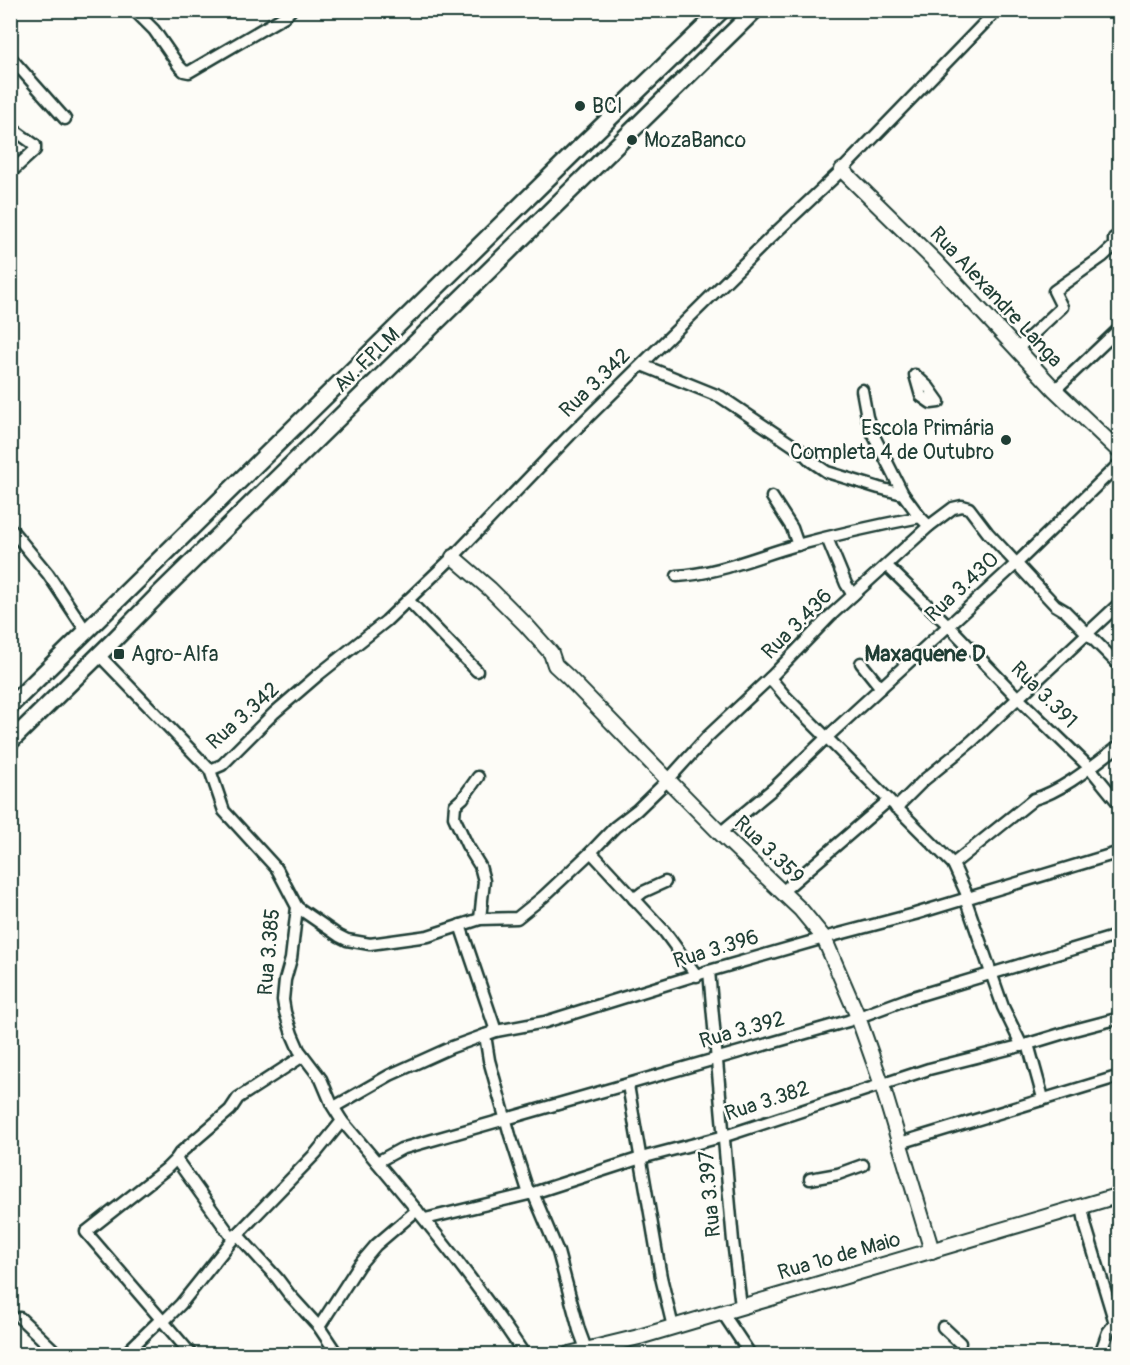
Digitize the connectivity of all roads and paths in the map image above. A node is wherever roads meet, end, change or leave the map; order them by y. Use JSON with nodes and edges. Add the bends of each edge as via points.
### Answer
{"nodes":[{"id":1,"x":134,"y":10,"type":"edge"},
{"id":2,"x":291,"y":10,"type":"edge"},
{"id":3,"x":722,"y":10,"type":"edge"},
{"id":4,"x":755,"y":10,"type":"edge"},
{"id":5,"x":997,"y":10,"type":"edge"},
{"id":6,"x":10,"y":57,"type":"edge"},
{"id":7,"x":65,"y":119,"type":"dead end"},
{"id":8,"x":10,"y":127,"type":"edge"},
{"id":9,"x":842,"y":170,"type":"junction"},
{"id":10,"x":10,"y":173,"type":"edge"},
{"id":11,"x":550,"y":177,"type":"junction"},
{"id":12,"x":568,"y":194,"type":"junction"},
{"id":13,"x":1114,"y":238,"type":"dead end"},
{"id":14,"x":1119,"y":328,"type":"edge"},
{"id":15,"x":1017,"y":349,"type":"junction"},
{"id":16,"x":642,"y":365,"type":"junction"},
{"id":17,"x":862,"y":390,"type":"dead end"},
{"id":18,"x":1055,"y":390,"type":"junction"},
{"id":19,"x":1119,"y":452,"type":"edge"},
{"id":20,"x":1119,"y":463,"type":"edge"},
{"id":21,"x":903,"y":494,"type":"junction"},
{"id":22,"x":772,"y":497,"type":"dead end"},
{"id":23,"x":920,"y":517,"type":"junction"},
{"id":24,"x":928,"y":526,"type":"junction"},
{"id":25,"x":10,"y":528,"type":"edge"},
{"id":26,"x":827,"y":538,"type":"junction"},
{"id":27,"x":798,"y":545,"type":"junction"},
{"id":28,"x":453,"y":557,"type":"junction"},
{"id":29,"x":1017,"y":563,"type":"junction"},
{"id":30,"x":887,"y":566,"type":"junction"},
{"id":31,"x":676,"y":576,"type":"dead end"},
{"id":32,"x":142,"y":577,"type":"junction"},
{"id":33,"x":159,"y":594,"type":"junction"},
{"id":34,"x":853,"y":596,"type":"junction"},
{"id":35,"x":408,"y":600,"type":"junction"},
{"id":36,"x":1119,"y":603,"type":"edge"},
{"id":37,"x":949,"y":626,"type":"junction"},
{"id":38,"x":86,"y":631,"type":"junction"},
{"id":39,"x":1087,"y":633,"type":"junction"},
{"id":40,"x":99,"y":655,"type":"junction"},
{"id":41,"x":861,"y":663,"type":"dead end"},
{"id":42,"x":1119,"y":666,"type":"edge"},
{"id":43,"x":477,"y":671,"type":"dead end"},
{"id":44,"x":770,"y":678,"type":"junction"},
{"id":45,"x":881,"y":688,"type":"junction"},
{"id":46,"x":1017,"y":697,"type":"junction"},
{"id":47,"x":10,"y":706,"type":"edge"},
{"id":48,"x":827,"y":737,"type":"junction"},
{"id":49,"x":10,"y":742,"type":"edge"},
{"id":50,"x":1119,"y":745,"type":"edge"},
{"id":51,"x":1090,"y":768,"type":"junction"},
{"id":52,"x":210,"y":770,"type":"junction"},
{"id":53,"x":478,"y":777,"type":"dead end"},
{"id":54,"x":668,"y":780,"type":"junction"},
{"id":55,"x":892,"y":804,"type":"junction"},
{"id":56,"x":1119,"y":805,"type":"edge"},
{"id":57,"x":720,"y":833,"type":"junction"},
{"id":58,"x":591,"y":852,"type":"junction"},
{"id":59,"x":1119,"y":852,"type":"edge"},
{"id":60,"x":952,"y":864,"type":"junction"},
{"id":61,"x":665,"y":882,"type":"dead end"},
{"id":62,"x":782,"y":892,"type":"junction"},
{"id":63,"x":967,"y":898,"type":"junction"},
{"id":64,"x":634,"y":899,"type":"junction"},
{"id":65,"x":297,"y":907,"type":"junction"},
{"id":66,"x":480,"y":920,"type":"junction"},
{"id":67,"x":460,"y":925,"type":"junction"},
{"id":68,"x":1119,"y":935,"type":"edge"},
{"id":69,"x":824,"y":938,"type":"junction"},
{"id":70,"x":709,"y":971,"type":"junction"},
{"id":71,"x":991,"y":974,"type":"junction"},
{"id":72,"x":697,"y":976,"type":"junction"},
{"id":73,"x":858,"y":1017,"type":"junction"},
{"id":74,"x":1119,"y":1018,"type":"edge"},
{"id":75,"x":491,"y":1033,"type":"junction"},
{"id":76,"x":1025,"y":1045,"type":"junction"},
{"id":77,"x":303,"y":1056,"type":"junction"},
{"id":78,"x":717,"y":1058,"type":"junction"},
{"id":79,"x":1119,"y":1076,"type":"edge"},
{"id":80,"x":628,"y":1085,"type":"junction"},
{"id":81,"x":882,"y":1085,"type":"junction"},
{"id":82,"x":1043,"y":1098,"type":"junction"},
{"id":83,"x":334,"y":1107,"type":"junction"},
{"id":84,"x":506,"y":1120,"type":"junction"},
{"id":85,"x":342,"y":1121,"type":"junction"},
{"id":86,"x":725,"y":1136,"type":"junction"},
{"id":87,"x":900,"y":1143,"type":"junction"},
{"id":88,"x":641,"y":1158,"type":"junction"},
{"id":89,"x":176,"y":1159,"type":"junction"},
{"id":90,"x":377,"y":1162,"type":"junction"},
{"id":91,"x":863,"y":1166,"type":"dead end"},
{"id":92,"x":810,"y":1179,"type":"dead end"},
{"id":93,"x":531,"y":1193,"type":"junction"},
{"id":94,"x":1119,"y":1195,"type":"edge"},
{"id":95,"x":1082,"y":1207,"type":"junction"},
{"id":96,"x":421,"y":1215,"type":"junction"},
{"id":97,"x":235,"y":1236,"type":"junction"},
{"id":98,"x":932,"y":1251,"type":"junction"},
{"id":99,"x":741,"y":1306,"type":"junction"},
{"id":100,"x":722,"y":1311,"type":"junction"},
{"id":101,"x":20,"y":1318,"type":"dead end"},
{"id":102,"x":162,"y":1320,"type":"junction"},
{"id":103,"x":319,"y":1327,"type":"junction"},
{"id":104,"x":672,"y":1327,"type":"junction"},
{"id":105,"x":944,"y":1327,"type":"dead end"},
{"id":106,"x":960,"y":1343,"type":"dead end"},
{"id":107,"x":586,"y":1349,"type":"junction"},
{"id":108,"x":58,"y":1354,"type":"edge"},
{"id":109,"x":125,"y":1354,"type":"edge"},
{"id":110,"x":191,"y":1354,"type":"edge"},
{"id":111,"x":338,"y":1354,"type":"edge"},
{"id":112,"x":524,"y":1354,"type":"edge"},
{"id":113,"x":569,"y":1354,"type":"edge"},
{"id":114,"x":750,"y":1354,"type":"edge"},
{"id":115,"x":1100,"y":1354,"type":"edge"}],
"edges":[{"from":1,"to":2,"type":"street","via":[[154,30],[179,66],[189,72]]},
{"from":3,"to":11,"type":"main road","name":"Av. FPLM"},
{"from":4,"to":12,"type":"main road","name":"Av. FPLM"},
{"from":5,"to":9,"type":"street","name":"Rua 3.342"},
{"from":6,"to":7,"type":"street"},
{"from":8,"to":10,"type":"street","via":[[36,148]]},
{"from":9,"to":15,"type":"street","name":"Rua Alexandre Langa"},
{"from":9,"to":16,"type":"street","name":"Rua 3.342"},
{"from":11,"to":12,"type":"main road"},
{"from":11,"to":32,"type":"main road","name":"Av. FPLM"},
{"from":12,"to":33,"type":"main road","name":"Av. FPLM"},
{"from":13,"to":15,"type":"street","via":[[1114,246],[1054,291],[1062,307]]},
{"from":14,"to":18,"type":"street"},
{"from":15,"to":18,"type":"street","name":"Rua Alexandre Langa"},
{"from":16,"to":21,"type":"street","via":[[721,397],[826,472]]},
{"from":16,"to":28,"type":"street","name":"Rua 3.342"},
{"from":17,"to":21,"type":"street","via":[[873,434]]},
{"from":18,"to":19,"type":"street","name":"Rua Alexandre Langa"},
{"from":20,"to":29,"type":"street","name":"Rua 3.430"},
{"from":21,"to":23,"type":"street"},
{"from":22,"to":27,"type":"street"},
{"from":23,"to":24,"type":"street"},
{"from":23,"to":26,"type":"street"},
{"from":24,"to":29,"type":"street","name":"Rua 3.436","via":[[953,508],[969,508]]},
{"from":24,"to":30,"type":"street","name":"Rua 3.436"},
{"from":25,"to":38,"type":"street","via":[[48,574]]},
{"from":26,"to":27,"type":"street"},
{"from":26,"to":34,"type":"street"},
{"from":27,"to":31,"type":"street","via":[[725,568]]},
{"from":28,"to":35,"type":"street","name":"Rua 3.342"},
{"from":28,"to":54,"type":"street","name":"Rua 3.359","via":[[526,625],[551,653],[555,665]]},
{"from":29,"to":37,"type":"street","name":"Rua 3.430"},
{"from":29,"to":39,"type":"street","via":[[1054,605]]},
{"from":30,"to":34,"type":"street","name":"Rua 3.436"},
{"from":30,"to":37,"type":"street","name":"Rua 3.391"},
{"from":32,"to":33,"type":"main road"},
{"from":32,"to":38,"type":"main road","name":"Av. FPLM"},
{"from":33,"to":40,"type":"main road","name":"Av. FPLM"},
{"from":34,"to":44,"type":"street","name":"Rua 3.436"},
{"from":35,"to":43,"type":"street"},
{"from":35,"to":52,"type":"street","name":"Rua 3.342","via":[[274,713],[222,765]]},
{"from":36,"to":39,"type":"street"},
{"from":37,"to":45,"type":"street","name":"Rua 3.430"},
{"from":37,"to":46,"type":"street","name":"Rua 3.391"},
{"from":38,"to":47,"type":"main road","name":"Av. FPLM"},
{"from":39,"to":42,"type":"street"},
{"from":39,"to":46,"type":"street"},
{"from":40,"to":49,"type":"main road","name":"Av. FPLM"},
{"from":40,"to":52,"type":"street","name":"Rua 3.385"},
{"from":41,"to":45,"type":"street"},
{"from":44,"to":48,"type":"street"},
{"from":44,"to":54,"type":"street","name":"Rua 3.436"},
{"from":45,"to":48,"type":"street","name":"Rua 3.430"},
{"from":46,"to":51,"type":"street","name":"Rua 3.391"},
{"from":46,"to":55,"type":"street","via":[[972,741]]},
{"from":48,"to":55,"type":"street"},
{"from":48,"to":57,"type":"street","name":"Rua 3.430"},
{"from":50,"to":51,"type":"street"},
{"from":51,"to":56,"type":"street","name":"Rua 3.391"},
{"from":51,"to":60,"type":"street","via":[[1034,799]]},
{"from":52,"to":65,"type":"street","name":"Rua 3.385","via":[[224,812],[277,869]]},
{"from":53,"to":66,"type":"street","via":[[455,805],[454,817],[484,881]]},
{"from":54,"to":57,"type":"street","name":"Rua 3.359"},
{"from":54,"to":58,"type":"street","name":"Rua 3.436"},
{"from":55,"to":60,"type":"street"},
{"from":55,"to":62,"type":"street"},
{"from":57,"to":62,"type":"street","name":"Rua 3.359"},
{"from":58,"to":64,"type":"street"},
{"from":58,"to":66,"type":"street","name":"Rua 3.436","via":[[517,918]]},
{"from":59,"to":63,"type":"street","name":"Rua 3.396"},
{"from":60,"to":63,"type":"street"},
{"from":61,"to":64,"type":"street"},
{"from":62,"to":69,"type":"street","name":"Rua 3.359"},
{"from":63,"to":69,"type":"street","name":"Rua 3.396"},
{"from":63,"to":71,"type":"street"},
{"from":64,"to":72,"type":"street"},
{"from":65,"to":67,"type":"street","name":"Rua 3.436","via":[[339,936],[370,944],[428,936]]},
{"from":65,"to":77,"type":"street","name":"Rua 3.385","via":[[283,1000]]},
{"from":66,"to":67,"type":"street","name":"Rua 3.436"},
{"from":67,"to":75,"type":"street"},
{"from":68,"to":71,"type":"street","name":"Rua 3.392"},
{"from":69,"to":70,"type":"street","name":"Rua 3.396"},
{"from":69,"to":73,"type":"street","name":"Rua 3.359"},
{"from":70,"to":72,"type":"street","name":"Rua 3.396"},
{"from":70,"to":78,"type":"street","name":"Rua 3.397"},
{"from":71,"to":73,"type":"street","name":"Rua 3.392"},
{"from":71,"to":76,"type":"street","via":[[1003,1007]]},
{"from":72,"to":75,"type":"street","name":"Rua 3.396","via":[[545,1022]]},
{"from":73,"to":78,"type":"street","name":"Rua 3.392"},
{"from":73,"to":81,"type":"street","name":"Rua 3.359"},
{"from":74,"to":76,"type":"street","name":"Rua 3.382"},
{"from":75,"to":83,"type":"street","name":"Rua 3.396","via":[[390,1076]]},
{"from":75,"to":84,"type":"street","via":[[489,1060]]},
{"from":76,"to":81,"type":"street","name":"Rua 3.382"},
{"from":76,"to":82,"type":"street"},
{"from":77,"to":83,"type":"street","name":"Rua 3.385","via":[[321,1079]]},
{"from":77,"to":89,"type":"street","via":[[238,1098]]},
{"from":78,"to":80,"type":"street","name":"Rua 3.392"},
{"from":78,"to":86,"type":"street","name":"Rua 3.397"},
{"from":79,"to":82,"type":"street"},
{"from":80,"to":84,"type":"street","name":"Rua 3.392"},
{"from":80,"to":88,"type":"street"},
{"from":81,"to":86,"type":"street","name":"Rua 3.382"},
{"from":81,"to":87,"type":"street","name":"Rua 3.359"},
{"from":82,"to":87,"type":"street"},
{"from":83,"to":85,"type":"street","name":"Rua 3.385"},
{"from":84,"to":90,"type":"street","name":"Rua 3.392","via":[[401,1149]]},
{"from":84,"to":93,"type":"street"},
{"from":85,"to":90,"type":"street","name":"Rua 3.385"},
{"from":85,"to":97,"type":"street"},
{"from":86,"to":88,"type":"street","name":"Rua 3.382"},
{"from":86,"to":99,"type":"street","name":"Rua 3.397"},
{"from":87,"to":98,"type":"street","name":"Rua 3.359"},
{"from":88,"to":93,"type":"street","name":"Rua 3.382"},
{"from":88,"to":104,"type":"street"},
{"from":89,"to":97,"type":"street"},
{"from":89,"to":102,"type":"street","via":[[86,1232]]},
{"from":90,"to":96,"type":"street","name":"Rua 3.385"},
{"from":91,"to":92,"type":"street"},
{"from":93,"to":96,"type":"street","name":"Rua 3.382"},
{"from":93,"to":107,"type":"street","via":[[558,1252]]},
{"from":94,"to":95,"type":"street","name":"Rua 1º de Maio"},
{"from":95,"to":98,"type":"street","name":"Rua 1º de Maio"},
{"from":95,"to":115,"type":"street","via":[[1115,1323]]},
{"from":96,"to":103,"type":"street","via":[[376,1245]]},
{"from":96,"to":112,"type":"street","name":"Rua 3.385"},
{"from":97,"to":102,"type":"street","via":[[181,1304]]},
{"from":97,"to":103,"type":"street"},
{"from":98,"to":99,"type":"street","name":"Rua 1º de Maio"},
{"from":99,"to":100,"type":"street","name":"Rua 1º de Maio"},
{"from":100,"to":104,"type":"street","name":"Rua 1º de Maio"},
{"from":100,"to":114,"type":"street"},
{"from":101,"to":108,"type":"street"},
{"from":102,"to":109,"type":"street"},
{"from":102,"to":110,"type":"street"},
{"from":103,"to":111,"type":"street"},
{"from":104,"to":107,"type":"street","name":"Rua 1º de Maio"},
{"from":105,"to":106,"type":"street"},
{"from":107,"to":113,"type":"street","name":"Rua 1º de Maio"}]}
